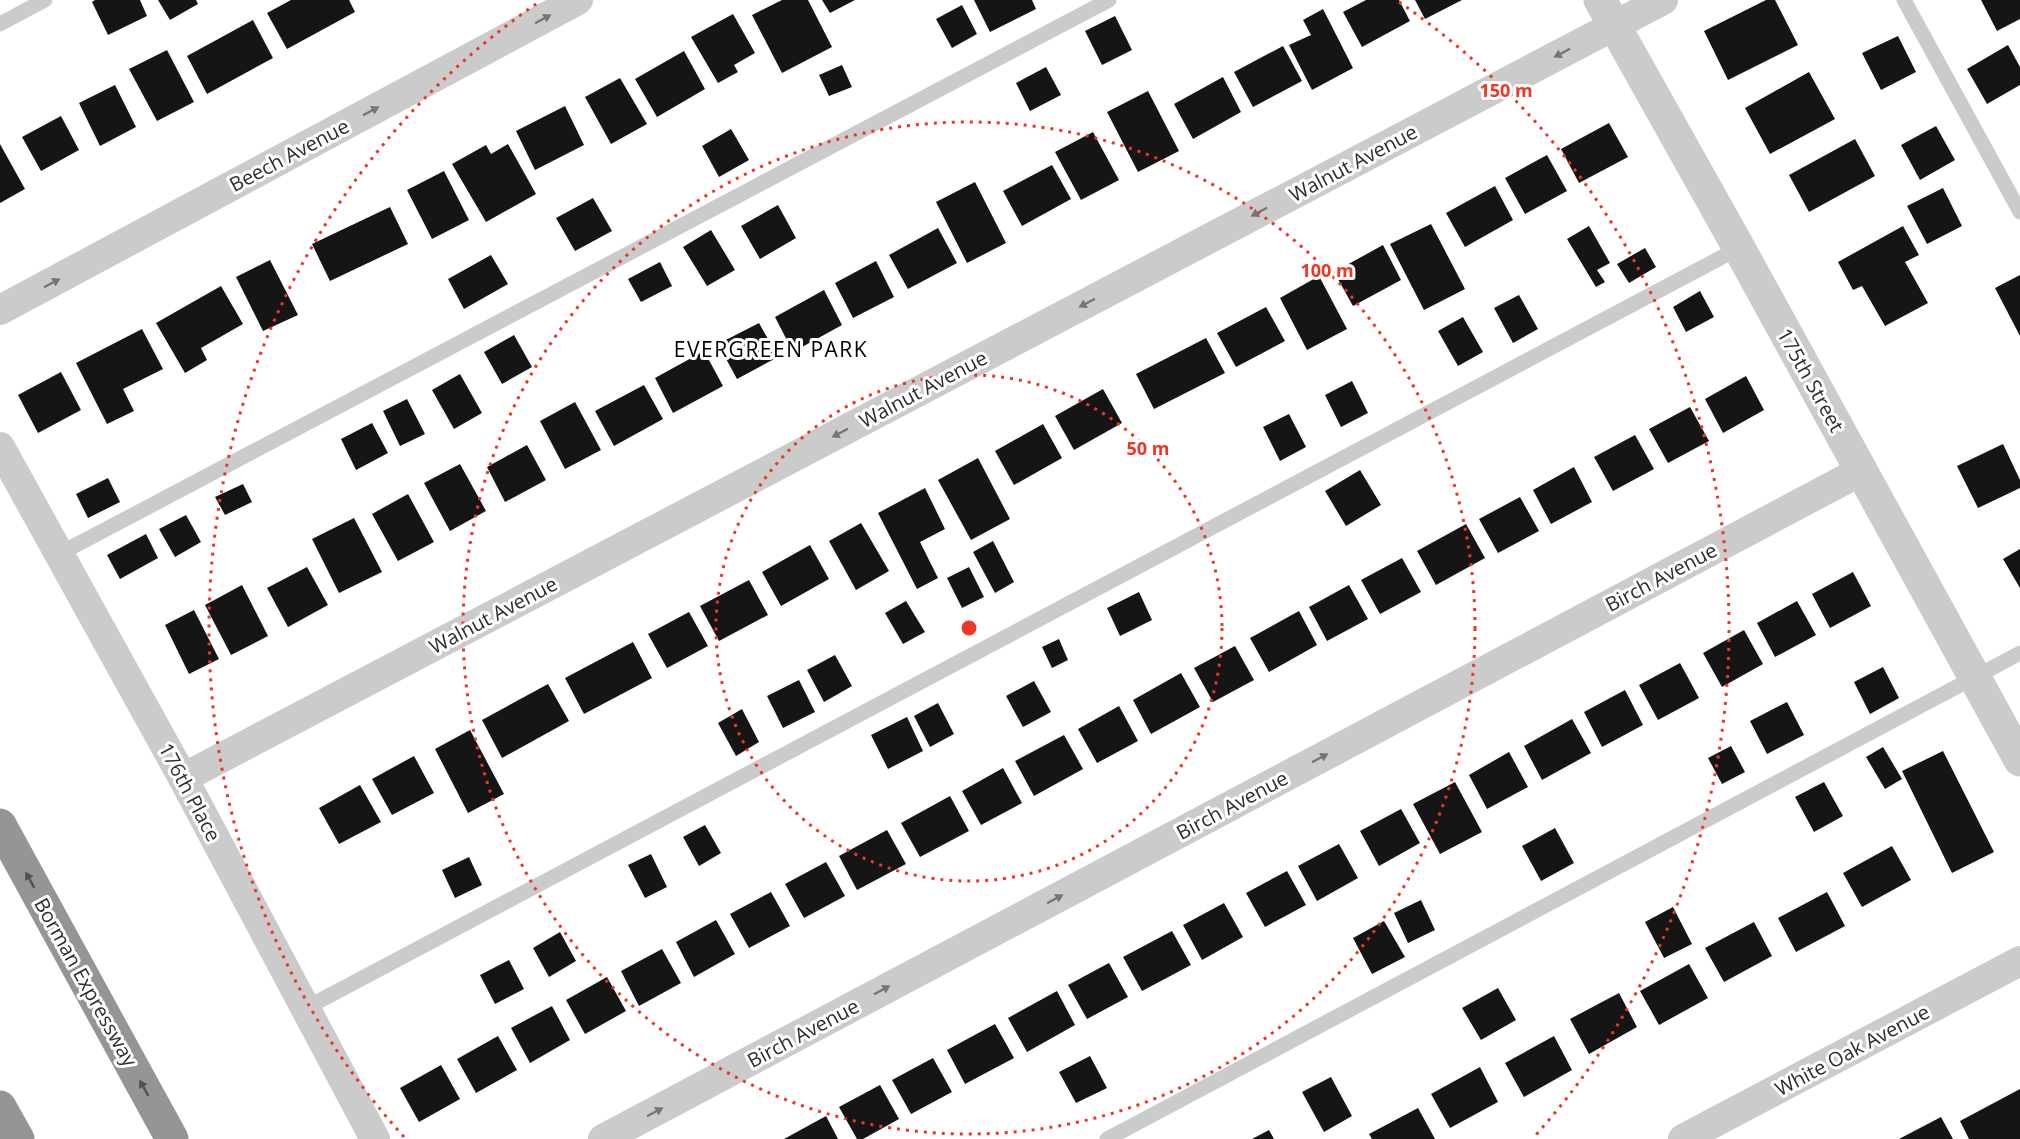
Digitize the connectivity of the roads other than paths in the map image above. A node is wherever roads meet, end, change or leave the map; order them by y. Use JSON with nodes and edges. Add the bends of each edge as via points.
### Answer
{"nodes":[{"id":1,"x":45,"y":0,"type":"edge"},
{"id":2,"x":578,"y":0,"type":"edge"},
{"id":3,"x":1109,"y":0,"type":"edge"},
{"id":4,"x":1664,"y":0,"type":"edge"},
{"id":5,"x":1904,"y":0,"type":"edge"},
{"id":6,"x":1607,"y":13,"type":"edge"},
{"id":7,"x":0,"y":24,"type":"edge"},
{"id":8,"x":2020,"y":212,"type":"edge"},
{"id":9,"x":1739,"y":248,"type":"junction"},
{"id":10,"x":0,"y":310,"type":"edge"},
{"id":11,"x":0,"y":447,"type":"edge"},
{"id":12,"x":1861,"y":471,"type":"junction"},
{"id":13,"x":59,"y":554,"type":"junction"},
{"id":14,"x":2020,"y":653,"type":"edge"},
{"id":15,"x":1975,"y":677,"type":"junction"},
{"id":16,"x":2020,"y":760,"type":"edge"},
{"id":17,"x":183,"y":778,"type":"junction"},
{"id":18,"x":0,"y":825,"type":"edge"},
{"id":19,"x":2020,"y":961,"type":"edge"},
{"id":20,"x":306,"y":1008,"type":"junction"},
{"id":21,"x":0,"y":1107,"type":"edge"},
{"id":22,"x":18,"y":1139,"type":"edge"},
{"id":23,"x":172,"y":1139,"type":"edge"},
{"id":24,"x":375,"y":1139,"type":"edge"},
{"id":25,"x":603,"y":1139,"type":"edge"},
{"id":26,"x":1107,"y":1139,"type":"edge"},
{"id":27,"x":1683,"y":1139,"type":"edge"}],
"edges":[{"from":1,"to":7,"type":"lane"},
{"from":10,"to":2,"type":"street","name":"Beech Avenue","one_way":true},
{"from":3,"to":13,"type":"lane"},
{"from":4,"to":6,"type":"street","name":"Walnut Avenue"},
{"from":5,"to":8,"type":"lane"},
{"from":6,"to":9,"type":"street","name":"175th Street"},
{"from":6,"to":17,"type":"street","name":"Walnut Avenue","one_way":true},
{"from":9,"to":12,"type":"street","name":"175th Street"},
{"from":9,"to":20,"type":"lane"},
{"from":11,"to":13,"type":"street","name":"176th Place"},
{"from":12,"to":15,"type":"street","name":"175th Street"},
{"from":25,"to":12,"type":"street","name":"Birch Avenue","one_way":true},
{"from":13,"to":17,"type":"street","name":"176th Place"},
{"from":14,"to":15,"type":"lane"},
{"from":15,"to":16,"type":"street","name":"175th Street"},
{"from":15,"to":26,"type":"lane"},
{"from":17,"to":20,"type":"street","name":"176th Place"},
{"from":23,"to":18,"type":"highway","name":"Borman Expressway","one_way":true},
{"from":19,"to":27,"type":"street","name":"White Oak Avenue"},
{"from":20,"to":24,"type":"street","name":"176th Place"},
{"from":21,"to":22,"type":"highway"}]}
